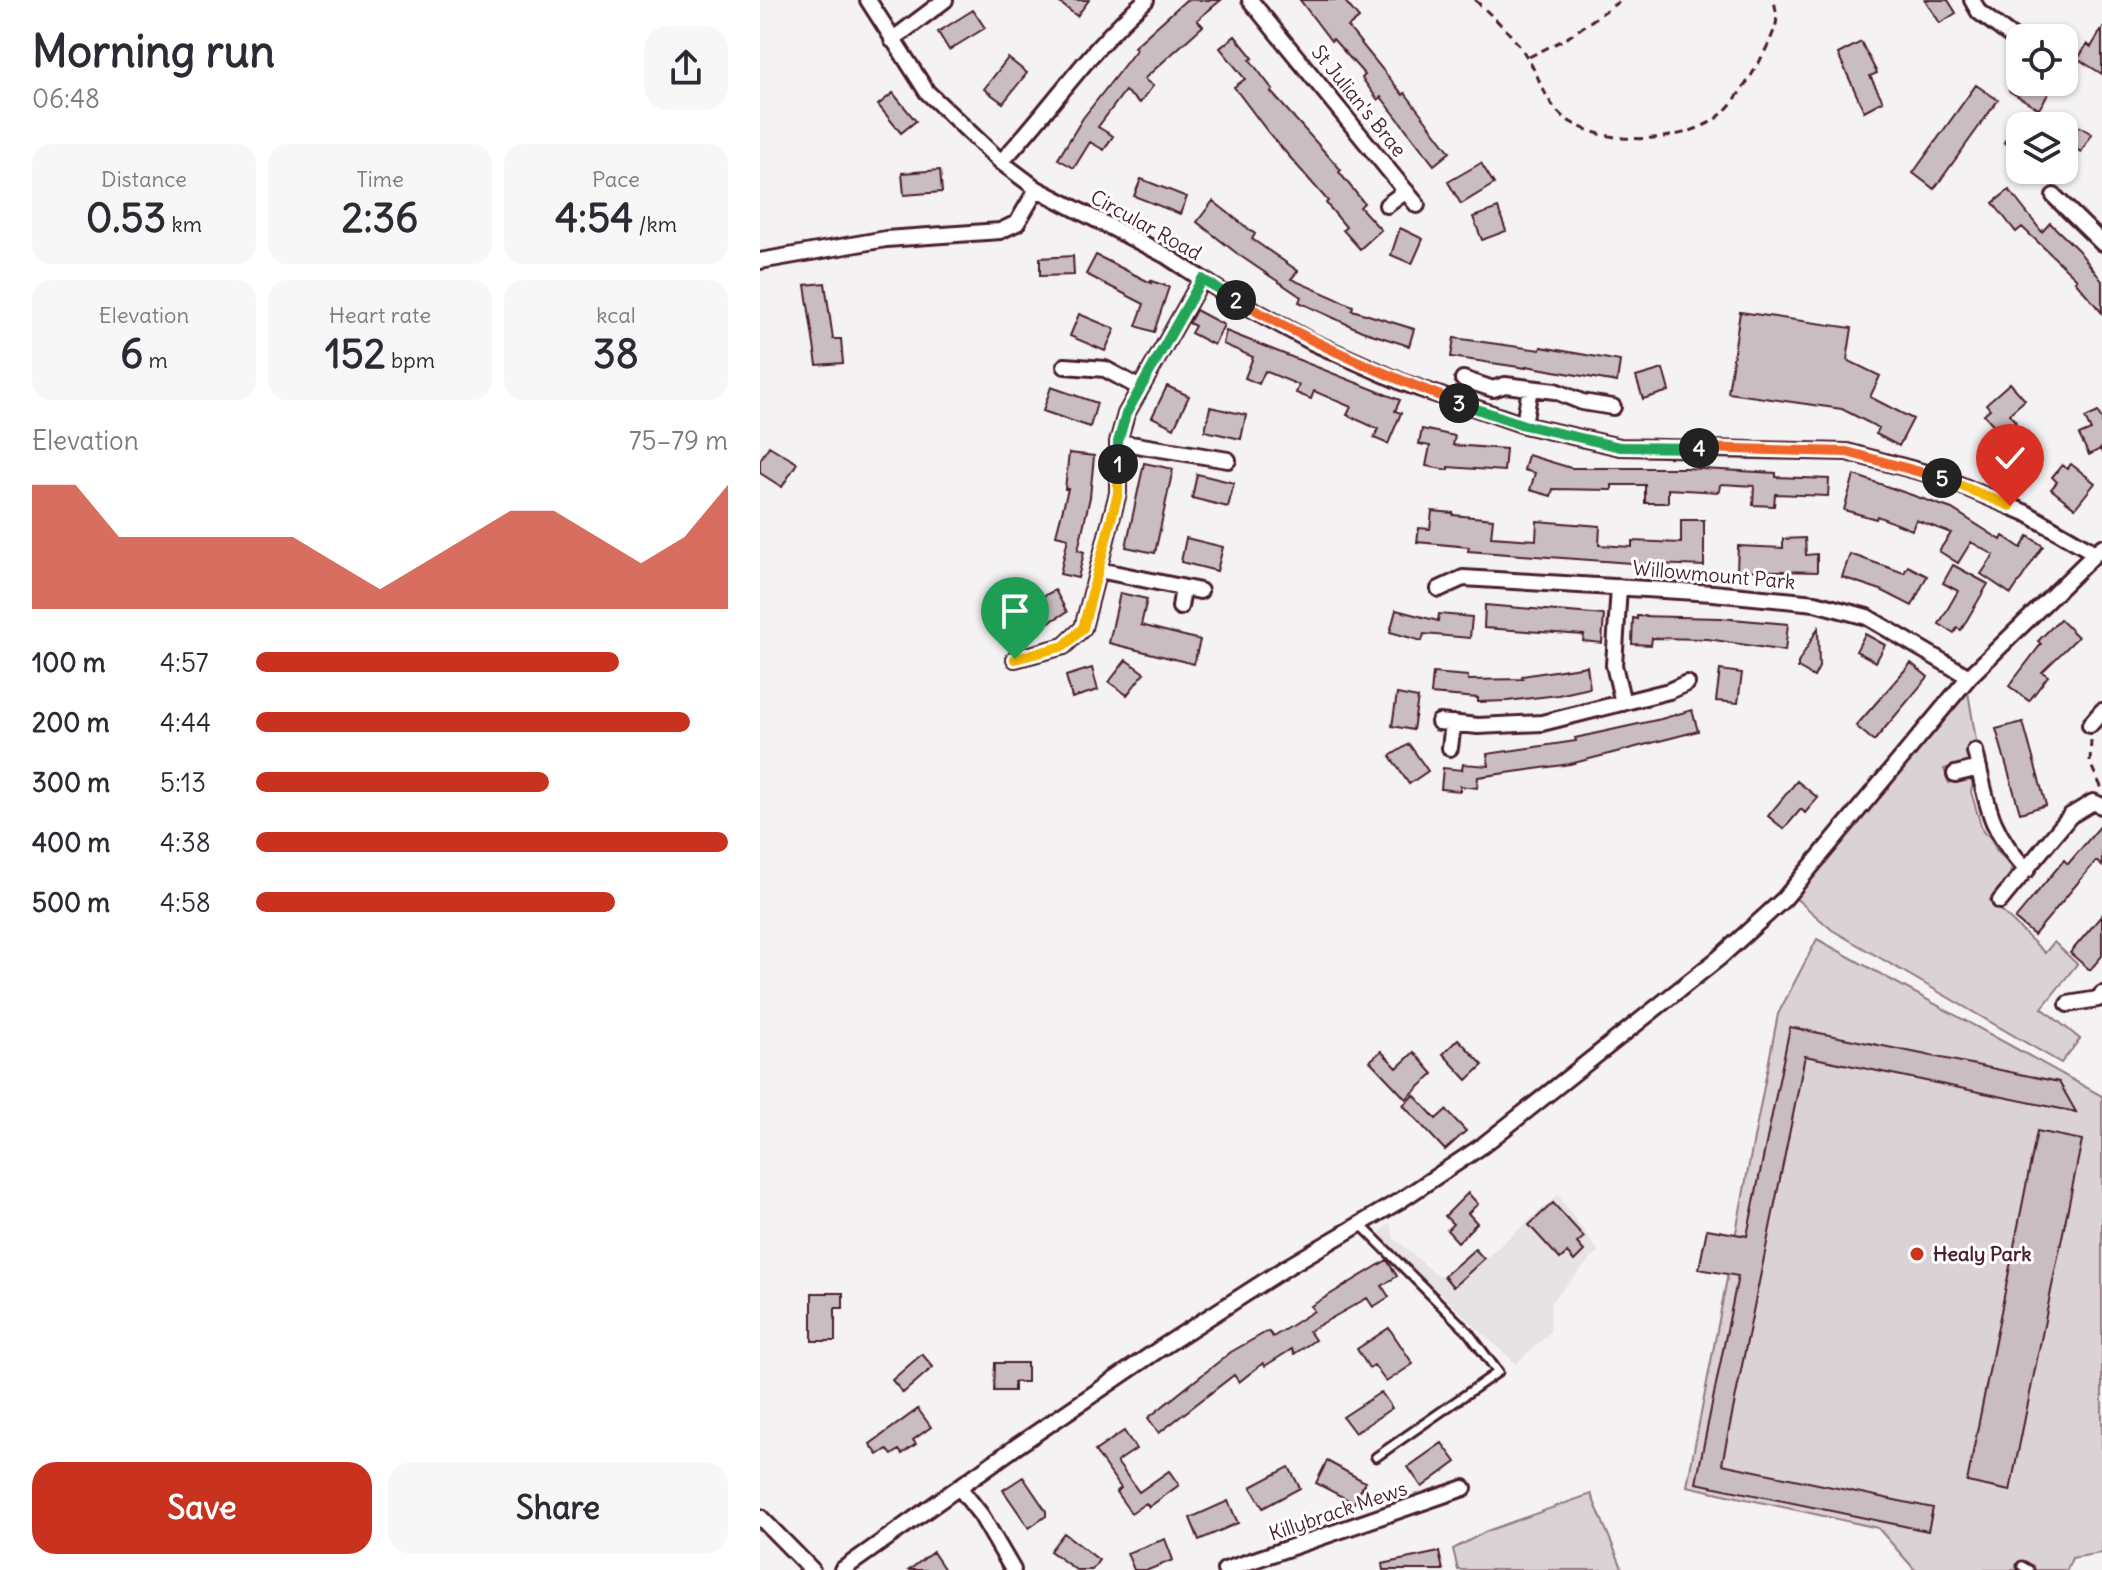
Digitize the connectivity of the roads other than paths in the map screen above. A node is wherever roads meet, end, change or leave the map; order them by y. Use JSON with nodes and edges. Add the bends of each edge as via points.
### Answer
{"nodes":[{"id":1,"x":868,"y":0,"type":"edge"},
{"id":2,"x":945,"y":0,"type":"edge"},
{"id":3,"x":1146,"y":0,"type":"edge"},
{"id":4,"x":1250,"y":0,"type":"edge"},
{"id":5,"x":1972,"y":0,"type":"edge"},
{"id":6,"x":2006,"y":32,"type":"edge"},
{"id":7,"x":892,"y":40,"type":"junction"},
{"id":8,"x":1001,"y":162,"type":"junction"},
{"id":9,"x":1037,"y":189,"type":"junction"},
{"id":10,"x":1406,"y":191,"type":"junction"},
{"id":11,"x":2054,"y":196,"type":"dead end"},
{"id":12,"x":1387,"y":205,"type":"dead end"},
{"id":13,"x":1417,"y":205,"type":"dead end"},
{"id":14,"x":2102,"y":243,"type":"edge"},
{"id":15,"x":760,"y":261,"type":"edge"},
{"id":16,"x":1202,"y":279,"type":"junction"},
{"id":17,"x":1065,"y":366,"type":"dead end"},
{"id":18,"x":1463,"y":379,"type":"dead end"},
{"id":19,"x":1140,"y":388,"type":"junction"},
{"id":20,"x":1530,"y":388,"type":"junction"},
{"id":21,"x":1613,"y":407,"type":"dead end"},
{"id":22,"x":1524,"y":425,"type":"junction"},
{"id":23,"x":1118,"y":442,"type":"junction"},
{"id":24,"x":1228,"y":460,"type":"dead end"},
{"id":25,"x":2098,"y":550,"type":"edge"},
{"id":26,"x":1099,"y":570,"type":"junction"},
{"id":27,"x":1619,"y":587,"type":"junction"},
{"id":28,"x":1183,"y":588,"type":"junction"},
{"id":29,"x":1439,"y":589,"type":"dead end"},
{"id":30,"x":1200,"y":591,"type":"dead end"},
{"id":31,"x":1180,"y":607,"type":"dead end"},
{"id":32,"x":1015,"y":659,"type":"dead end"},
{"id":33,"x":1969,"y":677,"type":"junction"},
{"id":34,"x":1687,"y":683,"type":"dead end"},
{"id":35,"x":1623,"y":703,"type":"junction"},
{"id":36,"x":2102,"y":711,"type":"edge"},
{"id":37,"x":2092,"y":730,"type":"road end"},
{"id":38,"x":1450,"y":748,"type":"dead end"},
{"id":39,"x":1975,"y":751,"type":"dead end"},
{"id":40,"x":1979,"y":768,"type":"junction"},
{"id":41,"x":1955,"y":774,"type":"dead end"},
{"id":42,"x":2102,"y":806,"type":"edge"},
{"id":43,"x":2027,"y":870,"type":"junction"},
{"id":44,"x":2000,"y":901,"type":"dead end"},
{"id":45,"x":2102,"y":994,"type":"edge"},
{"id":46,"x":2068,"y":1004,"type":"dead end"},
{"id":47,"x":1360,"y":1224,"type":"junction"},
{"id":48,"x":1376,"y":1457,"type":"dead end"},
{"id":49,"x":959,"y":1487,"type":"junction"},
{"id":50,"x":1464,"y":1488,"type":"dead end"},
{"id":51,"x":760,"y":1517,"type":"edge"},
{"id":52,"x":812,"y":1570,"type":"edge"},
{"id":53,"x":842,"y":1570,"type":"edge"},
{"id":54,"x":1013,"y":1570,"type":"edge"},
{"id":55,"x":1225,"y":1570,"type":"edge"}],
"edges":[{"from":1,"to":7,"type":"street","name":"Circular Road"},
{"from":2,"to":7,"type":"street"},
{"from":3,"to":8,"type":"street","via":[[1080,65]]},
{"from":4,"to":10,"type":"street","name":"St Julian's Brae"},
{"from":5,"to":6,"type":"street"},
{"from":7,"to":8,"type":"street","name":"Circular Road","via":[[927,92]]},
{"from":8,"to":9,"type":"street","name":"Circular Road"},
{"from":9,"to":15,"type":"street","via":[[1017,223],[1000,231],[886,239]]},
{"from":9,"to":16,"type":"street","name":"Circular Road"},
{"from":10,"to":12,"type":"street"},
{"from":10,"to":13,"type":"street","name":"St Julian's Brae"},
{"from":11,"to":14,"type":"street"},
{"from":16,"to":19,"type":"street"},
{"from":16,"to":22,"type":"street","name":"Circular Road","via":[[1312,342],[1404,383]]},
{"from":17,"to":19,"type":"street","via":[[1105,369]]},
{"from":18,"to":20,"type":"street","via":[[1493,389]]},
{"from":19,"to":23,"type":"street"},
{"from":20,"to":21,"type":"street"},
{"from":20,"to":22,"type":"street"},
{"from":22,"to":25,"type":"street","name":"Circular Road","via":[[1620,447],[1847,452],[1941,477]]},
{"from":23,"to":24,"type":"street"},
{"from":23,"to":26,"type":"street","via":[[1118,493]]},
{"from":25,"to":33,"type":"street"},
{"from":26,"to":28,"type":"street"},
{"from":26,"to":32,"type":"street","via":[[1088,615],[1075,638],[1056,649]]},
{"from":27,"to":29,"type":"street","name":"Willowmount Park","via":[[1463,578]]},
{"from":27,"to":33,"type":"street","name":"Willowmount Park","via":[[1815,603],[1867,617]]},
{"from":27,"to":35,"type":"street","via":[[1614,665]]},
{"from":28,"to":30,"type":"street"},
{"from":28,"to":31,"type":"street"},
{"from":33,"to":47,"type":"street","via":[[1784,899],[1730,948],[1482,1146]]},
{"from":34,"to":35,"type":"street"},
{"from":35,"to":38,"type":"street","via":[[1542,723],[1446,722]]},
{"from":36,"to":37,"type":"street"},
{"from":39,"to":40,"type":"street"},
{"from":40,"to":41,"type":"street"},
{"from":40,"to":43,"type":"street","via":[[1992,823]]},
{"from":42,"to":43,"type":"street","via":[[2093,802],[2070,816]]},
{"from":43,"to":44,"type":"street"},
{"from":45,"to":46,"type":"street"},
{"from":47,"to":48,"type":"lane","via":[[1468,1332],[1498,1372]]},
{"from":47,"to":49,"type":"street","via":[[1173,1340]]},
{"from":49,"to":53,"type":"street"},
{"from":49,"to":54,"type":"street"},
{"from":50,"to":55,"type":"street","name":"Killybrack Mews"},
{"from":51,"to":52,"type":"street"}]}
